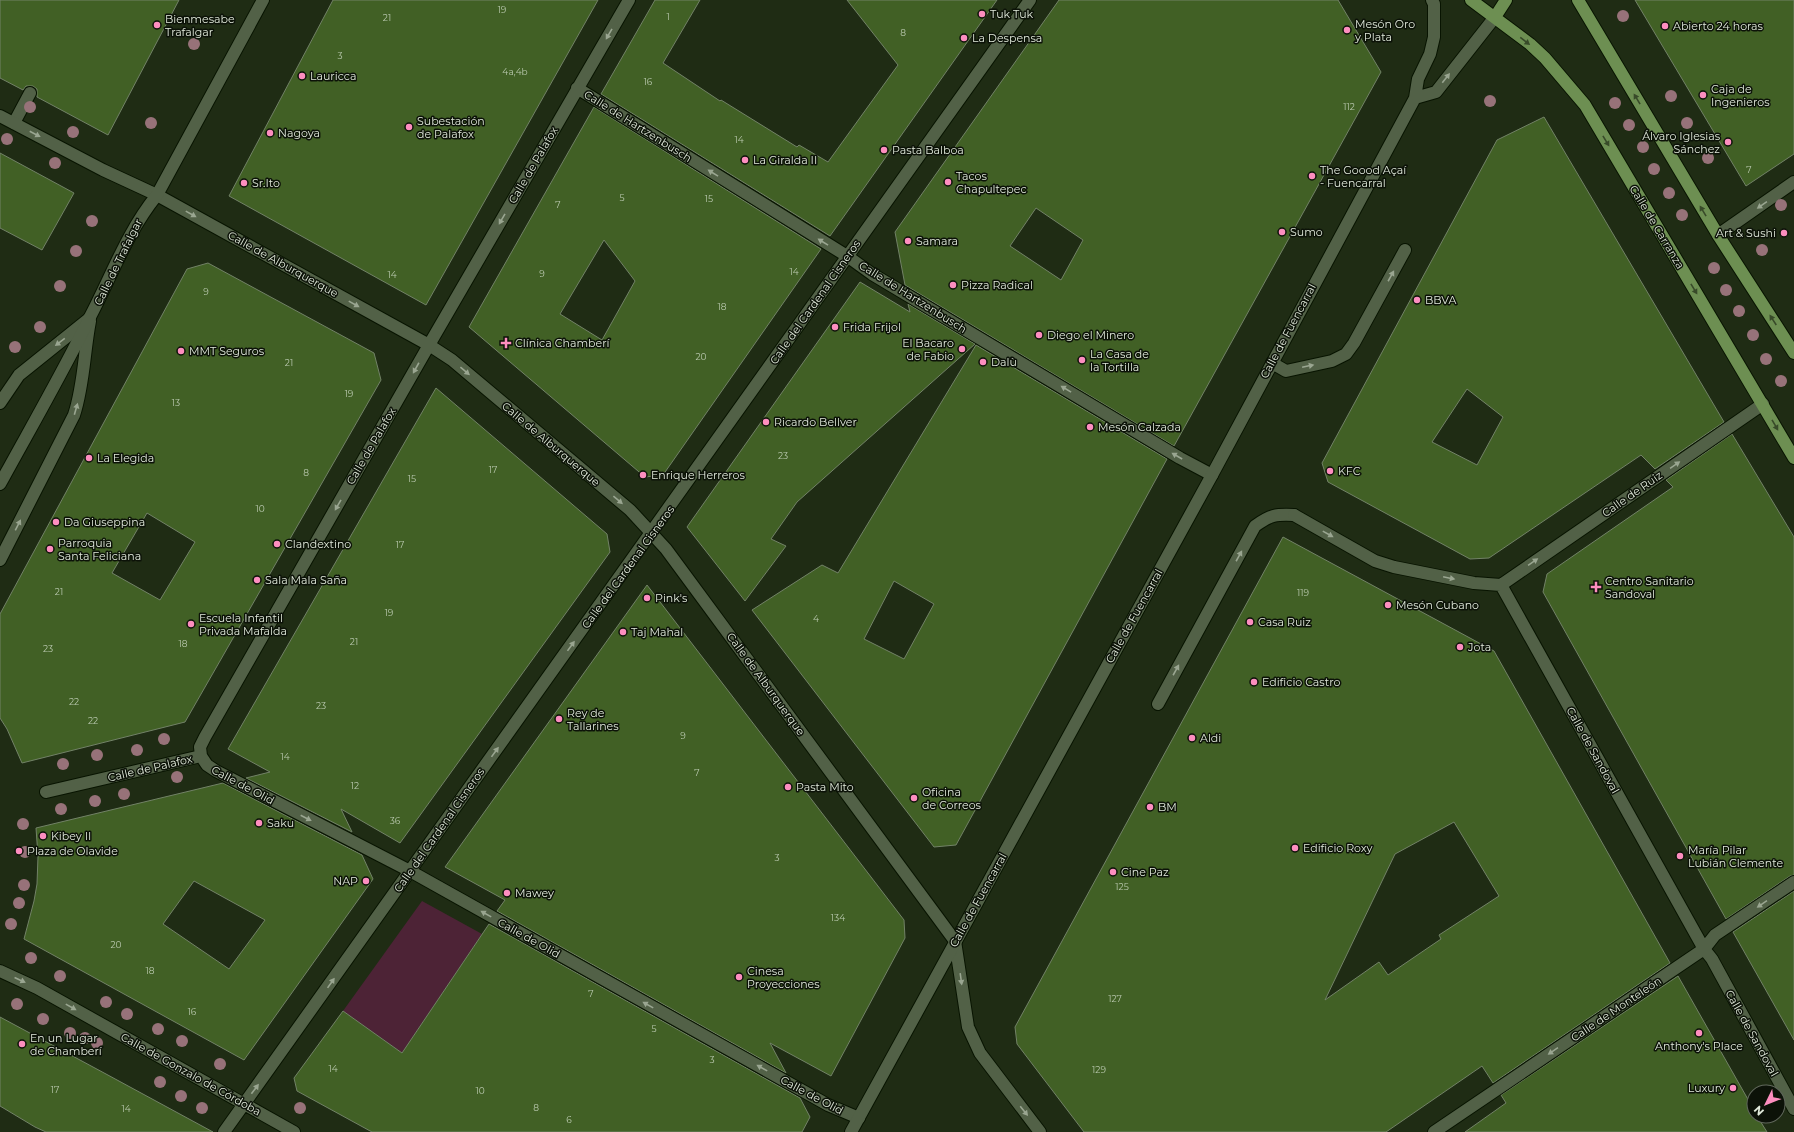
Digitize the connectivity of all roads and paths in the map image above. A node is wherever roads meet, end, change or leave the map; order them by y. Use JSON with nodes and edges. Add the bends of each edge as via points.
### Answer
{"nodes":[{"id":1,"x":263,"y":0,"type":"edge"},
{"id":2,"x":629,"y":0,"type":"edge"},
{"id":3,"x":1030,"y":0,"type":"edge"},
{"id":4,"x":1432,"y":0,"type":"edge"},
{"id":5,"x":1471,"y":0,"type":"edge"},
{"id":6,"x":1506,"y":0,"type":"edge"},
{"id":7,"x":1578,"y":0,"type":"edge"},
{"id":8,"x":1495,"y":16,"type":"junction"},
{"id":9,"x":577,"y":88,"type":"junction"},
{"id":10,"x":30,"y":93,"type":"dead end"},
{"id":11,"x":1415,"y":98,"type":"junction"},
{"id":12,"x":0,"y":116,"type":"edge"},
{"id":13,"x":14,"y":123,"type":"junction"},
{"id":14,"x":1794,"y":182,"type":"edge"},
{"id":15,"x":157,"y":194,"type":"junction"},
{"id":16,"x":1718,"y":235,"type":"junction"},
{"id":17,"x":1405,"y":250,"type":"dead end"},
{"id":18,"x":847,"y":256,"type":"junction"},
{"id":19,"x":90,"y":318,"type":"junction"},
{"id":20,"x":429,"y":345,"type":"junction"},
{"id":21,"x":1794,"y":353,"type":"edge"},
{"id":22,"x":1272,"y":363,"type":"junction"},
{"id":23,"x":0,"y":403,"type":"edge"},
{"id":24,"x":1762,"y":404,"type":"junction"},
{"id":25,"x":1794,"y":458,"type":"edge"},
{"id":26,"x":1212,"y":475,"type":"junction"},
{"id":27,"x":0,"y":484,"type":"edge"},
{"id":28,"x":651,"y":532,"type":"junction"},
{"id":29,"x":0,"y":560,"type":"edge"},
{"id":30,"x":1501,"y":585,"type":"junction"},
{"id":31,"x":1158,"y":704,"type":"dead end"},
{"id":32,"x":201,"y":756,"type":"junction"},
{"id":33,"x":46,"y":792,"type":"dead end"},
{"id":34,"x":410,"y":871,"type":"junction"},
{"id":35,"x":1794,"y":882,"type":"edge"},
{"id":36,"x":955,"y":941,"type":"junction"},
{"id":37,"x":1704,"y":949,"type":"junction"},
{"id":38,"x":1,"y":971,"type":"edge"},
{"id":39,"x":244,"y":1104,"type":"junction"},
{"id":40,"x":1794,"y":1109,"type":"edge"},
{"id":41,"x":858,"y":1118,"type":"junction"},
{"id":42,"x":224,"y":1132,"type":"edge"},
{"id":43,"x":294,"y":1132,"type":"edge"},
{"id":44,"x":851,"y":1132,"type":"edge"},
{"id":45,"x":1040,"y":1132,"type":"edge"},
{"id":46,"x":1434,"y":1132,"type":"edge"}],
"edges":[{"from":1,"to":15,"type":"street","name":"Calle de Trafalgar"},
{"from":2,"to":9,"type":"street","name":"Calle de Palafox","one_way":true},
{"from":3,"to":18,"type":"street","name":"Calle del Cardenal Cisneros"},
{"from":4,"to":11,"type":"street","name":"Calle de Fuencarral","via":[[1434,37],[1430,54],[1418,79]]},
{"from":5,"to":8,"type":"main road","name":"Calle de Carranza"},
{"from":6,"to":8,"type":"main road"},
{"from":16,"to":7,"type":"main road","one_way":true},
{"from":11,"to":8,"type":"street","one_way":true,"via":[[1436,92]]},
{"from":8,"to":24,"type":"main road","name":"Calle de Carranza","one_way":true,"via":[[1545,58],[1585,105]]},
{"from":18,"to":9,"type":"street","name":"Calle de Hartzenbusch","one_way":true},
{"from":9,"to":20,"type":"street","name":"Calle de Palafox","one_way":true},
{"from":10,"to":13,"type":"street"},
{"from":11,"to":22,"type":"street","name":"Calle de Fuencarral"},
{"from":12,"to":13,"type":"street","name":"Calle de Alburquerque"},
{"from":13,"to":15,"type":"street","name":"Calle de Alburquerque","one_way":true,"via":[[103,170]]},
{"from":14,"to":16,"type":"street","one_way":true},
{"from":15,"to":19,"type":"street","name":"Calle de Trafalgar","via":[[127,239]]},
{"from":15,"to":20,"type":"street","name":"Calle de Alburquerque","one_way":true},
{"from":21,"to":16,"type":"main road","one_way":true},
{"from":22,"to":17,"type":"street","one_way":true,"via":[[1286,371],[1332,361],[1346,354]]},
{"from":26,"to":18,"type":"street","name":"Calle de Hartzenbusch","one_way":true,"via":[[872,274]]},
{"from":18,"to":28,"type":"street","name":"Calle del Cardenal Cisneros","via":[[672,506]]},
{"from":19,"to":23,"type":"street","one_way":true,"via":[[18,375]]},
{"from":19,"to":27,"type":"street","name":"Calle de Trafalgar"},
{"from":29,"to":19,"type":"street","one_way":true,"via":[[74,416],[80,393]]},
{"from":20,"to":28,"type":"street","name":"Calle de Alburquerque","one_way":true,"via":[[452,360],[630,510]]},
{"from":20,"to":32,"type":"street","name":"Calle de Palafox","one_way":true,"via":[[205,737],[200,747]]},
{"from":22,"to":26,"type":"street","name":"Calle de Fuencarral"},
{"from":24,"to":25,"type":"main road","name":"Calle de Carranza","one_way":true},
{"from":30,"to":24,"type":"street","name":"Calle de Ruiz","one_way":true},
{"from":26,"to":36,"type":"street","name":"Calle de Fuencarral"},
{"from":34,"to":28,"type":"street","name":"Calle del Cardenal Cisneros","one_way":true},
{"from":28,"to":36,"type":"street","name":"Calle de Alburquerque"},
{"from":31,"to":30,"type":"street","one_way":true,"via":[[1255,526],[1276,514],[1294,516],[1375,561],[1394,567],[1474,583]]},
{"from":30,"to":37,"type":"street","name":"Calle de Sandoval"},
{"from":32,"to":33,"type":"street","name":"Calle de Palafox"},
{"from":32,"to":34,"type":"street","name":"Calle de Olid","one_way":true,"via":[[207,765],[216,771]]},
{"from":39,"to":34,"type":"street","name":"Calle del Cardenal Cisneros","one_way":true},
{"from":41,"to":34,"type":"street","name":"Calle de Olid","one_way":true,"via":[[828,1106]]},
{"from":35,"to":37,"type":"street","name":"Calle de Monteleón","one_way":true,"via":[[1715,935]]},
{"from":36,"to":41,"type":"street","name":"Calle de Fuencarral"},
{"from":36,"to":45,"type":"street","one_way":true,"via":[[968,1027],[980,1053]]},
{"from":37,"to":40,"type":"street","name":"Calle de Sandoval"},
{"from":37,"to":46,"type":"street","name":"Calle de Monteleón","one_way":true},
{"from":38,"to":39,"type":"street","name":"Calle de Gonzalo de Córdoba","one_way":true,"via":[[37,988]]},
{"from":39,"to":42,"type":"street","name":"Calle del Cardenal Cisneros"},
{"from":39,"to":43,"type":"street","name":"Calle de Gonzalo de Córdoba"},
{"from":41,"to":44,"type":"street","name":"Calle de Fuencarral"}]}
